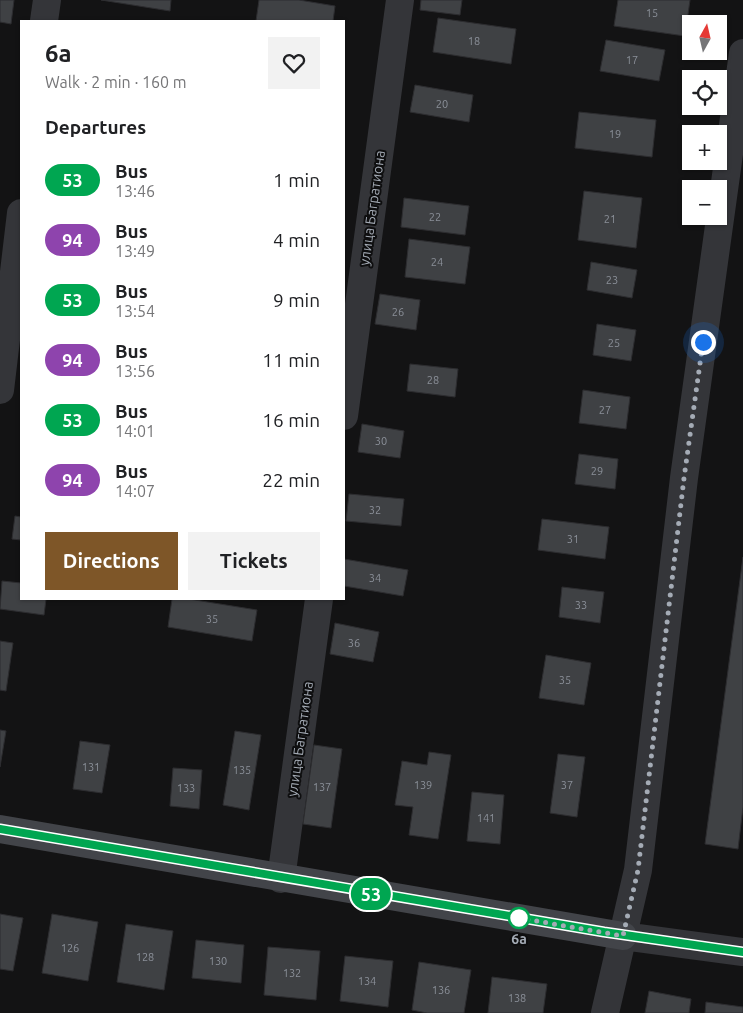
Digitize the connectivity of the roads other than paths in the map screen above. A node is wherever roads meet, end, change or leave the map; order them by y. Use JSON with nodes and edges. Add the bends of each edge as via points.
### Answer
{"nodes":[{"id":1,"x":47,"y":0,"type":"edge"},
{"id":2,"x":400,"y":0,"type":"edge"},
{"id":3,"x":44,"y":20,"type":"edge"},
{"id":4,"x":743,"y":53,"type":"edge"},
{"id":5,"x":20,"y":221,"type":"edge"},
{"id":6,"x":0,"y":390,"type":"edge"},
{"id":7,"x":345,"y":409,"type":"edge"},
{"id":8,"x":319,"y":600,"type":"edge"},
{"id":9,"x":0,"y":829,"type":"edge"},
{"id":10,"x":281,"y":878,"type":"junction"},
{"id":11,"x":623,"y":936,"type":"junction"},
{"id":12,"x":743,"y":952,"type":"edge"},
{"id":13,"x":605,"y":1013,"type":"edge"}],
"edges":[{"from":1,"to":3,"type":"street"},
{"from":2,"to":7,"type":"street","name":"улица Багратиона"},
{"from":4,"to":11,"type":"street","via":[[684,478],[638,870]]},
{"from":5,"to":6,"type":"street"},
{"from":8,"to":10,"type":"street","name":"улица Багратиона"},
{"from":9,"to":10,"type":"street"},
{"from":10,"to":11,"type":"street"},
{"from":11,"to":12,"type":"street"},
{"from":11,"to":13,"type":"street"}]}
